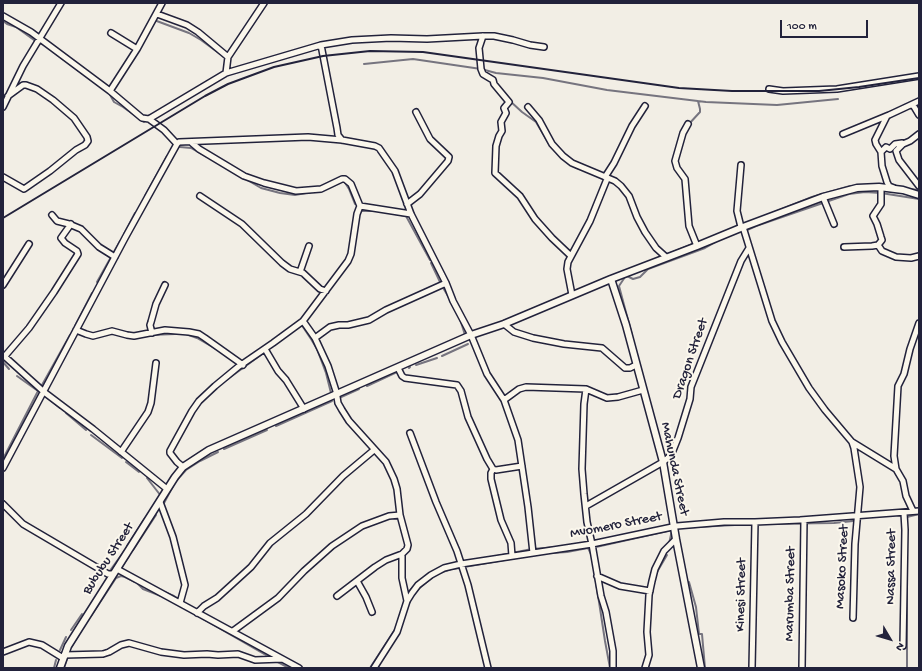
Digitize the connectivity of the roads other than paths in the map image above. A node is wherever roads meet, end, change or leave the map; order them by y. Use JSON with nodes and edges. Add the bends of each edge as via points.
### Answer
{"nodes":[{"id":1,"x":62,"y":3,"type":"edge"},
{"id":2,"x":162,"y":3,"type":"edge"},
{"id":3,"x":264,"y":3,"type":"edge"},
{"id":4,"x":157,"y":14,"type":"junction"},
{"id":5,"x":3,"y":16,"type":"edge"},
{"id":6,"x":111,"y":33,"type":"dead end"},
{"id":7,"x":483,"y":36,"type":"junction"},
{"id":8,"x":39,"y":38,"type":"junction"},
{"id":9,"x":321,"y":45,"type":"junction"},
{"id":10,"x":544,"y":47,"type":"dead end"},
{"id":11,"x":137,"y":49,"type":"junction"},
{"id":12,"x":228,"y":56,"type":"junction"},
{"id":13,"x":226,"y":73,"type":"junction"},
{"id":14,"x":919,"y":76,"type":"edge"},
{"id":15,"x":769,"y":90,"type":"dead end"},
{"id":16,"x":110,"y":91,"type":"junction"},
{"id":17,"x":8,"y":96,"type":"junction"},
{"id":18,"x":919,"y":101,"type":"edge"},
{"id":19,"x":913,"y":105,"type":"junction"},
{"id":20,"x":645,"y":106,"type":"dead end"},
{"id":21,"x":3,"y":107,"type":"edge"},
{"id":22,"x":528,"y":107,"type":"dead end"},
{"id":23,"x":416,"y":112,"type":"dead end"},
{"id":24,"x":919,"y":115,"type":"edge"},
{"id":25,"x":887,"y":116,"type":"junction"},
{"id":26,"x":149,"y":119,"type":"junction"},
{"id":27,"x":688,"y":124,"type":"dead end"},
{"id":28,"x":843,"y":134,"type":"dead end"},
{"id":29,"x":919,"y":134,"type":"edge"},
{"id":30,"x":342,"y":140,"type":"junction"},
{"id":31,"x":192,"y":143,"type":"junction"},
{"id":32,"x":177,"y":144,"type":"junction"},
{"id":33,"x":903,"y":144,"type":"junction"},
{"id":34,"x":881,"y":152,"type":"junction"},
{"id":35,"x":741,"y":165,"type":"dead end"},
{"id":36,"x":3,"y":177,"type":"edge"},
{"id":37,"x":606,"y":177,"type":"junction"},
{"id":38,"x":919,"y":186,"type":"edge"},
{"id":39,"x":881,"y":188,"type":"junction"},
{"id":40,"x":896,"y":190,"type":"junction"},
{"id":41,"x":919,"y":195,"type":"edge"},
{"id":42,"x":200,"y":196,"type":"dead end"},
{"id":43,"x":823,"y":197,"type":"junction"},
{"id":44,"x":408,"y":204,"type":"junction"},
{"id":45,"x":360,"y":206,"type":"junction"},
{"id":46,"x":411,"y":214,"type":"junction"},
{"id":47,"x":52,"y":215,"type":"dead end"},
{"id":48,"x":71,"y":224,"type":"junction"},
{"id":49,"x":834,"y":224,"type":"dead end"},
{"id":50,"x":742,"y":227,"type":"junction"},
{"id":51,"x":29,"y":244,"type":"dead end"},
{"id":52,"x":878,"y":245,"type":"junction"},
{"id":53,"x":309,"y":246,"type":"dead end"},
{"id":54,"x":697,"y":246,"type":"junction"},
{"id":55,"x":844,"y":247,"type":"dead end"},
{"id":56,"x":749,"y":248,"type":"junction"},
{"id":57,"x":571,"y":256,"type":"junction"},
{"id":58,"x":919,"y":256,"type":"edge"},
{"id":59,"x":115,"y":257,"type":"junction"},
{"id":60,"x":666,"y":257,"type":"junction"},
{"id":61,"x":300,"y":272,"type":"junction"},
{"id":62,"x":611,"y":279,"type":"junction"},
{"id":63,"x":446,"y":283,"type":"junction"},
{"id":64,"x":3,"y":285,"type":"edge"},
{"id":65,"x":165,"y":285,"type":"dead end"},
{"id":66,"x":326,"y":291,"type":"junction"},
{"id":67,"x":572,"y":295,"type":"junction"},
{"id":68,"x":303,"y":320,"type":"junction"},
{"id":69,"x":919,"y":323,"type":"edge"},
{"id":70,"x":504,"y":324,"type":"junction"},
{"id":71,"x":76,"y":330,"type":"junction"},
{"id":72,"x":152,"y":333,"type":"junction"},
{"id":73,"x":471,"y":335,"type":"junction"},
{"id":74,"x":315,"y":338,"type":"junction"},
{"id":75,"x":265,"y":349,"type":"junction"},
{"id":76,"x":4,"y":356,"type":"edge"},
{"id":77,"x":156,"y":363,"type":"dead end"},
{"id":78,"x":243,"y":365,"type":"junction"},
{"id":79,"x":636,"y":365,"type":"junction"},
{"id":80,"x":398,"y":368,"type":"junction"},
{"id":81,"x":586,"y":389,"type":"junction"},
{"id":82,"x":643,"y":390,"type":"junction"},
{"id":83,"x":44,"y":392,"type":"junction"},
{"id":84,"x":336,"y":394,"type":"junction"},
{"id":85,"x":504,"y":400,"type":"junction"},
{"id":86,"x":304,"y":409,"type":"junction"},
{"id":87,"x":410,"y":433,"type":"dead end"},
{"id":88,"x":852,"y":442,"type":"junction"},
{"id":89,"x":374,"y":450,"type":"junction"},
{"id":90,"x":121,"y":452,"type":"junction"},
{"id":91,"x":663,"y":462,"type":"junction"},
{"id":92,"x":522,"y":466,"type":"junction"},
{"id":93,"x":183,"y":467,"type":"junction"},
{"id":94,"x":3,"y":468,"type":"edge"},
{"id":95,"x":494,"y":469,"type":"junction"},
{"id":96,"x":896,"y":469,"type":"junction"},
{"id":97,"x":167,"y":489,"type":"junction"},
{"id":98,"x":160,"y":502,"type":"junction"},
{"id":99,"x":3,"y":504,"type":"edge"},
{"id":100,"x":586,"y":506,"type":"junction"},
{"id":101,"x":919,"y":511,"type":"edge"},
{"id":102,"x":913,"y":512,"type":"junction"},
{"id":103,"x":904,"y":513,"type":"junction"},
{"id":104,"x":400,"y":515,"type":"junction"},
{"id":105,"x":858,"y":517,"type":"junction"},
{"id":106,"x":804,"y":520,"type":"junction"},
{"id":107,"x":755,"y":522,"type":"junction"},
{"id":108,"x":674,"y":526,"type":"junction"},
{"id":109,"x":676,"y":539,"type":"junction"},
{"id":110,"x":592,"y":544,"type":"junction"},
{"id":111,"x":532,"y":553,"type":"junction"},
{"id":112,"x":402,"y":554,"type":"junction"},
{"id":113,"x":512,"y":556,"type":"junction"},
{"id":114,"x":461,"y":564,"type":"junction"},
{"id":115,"x":115,"y":572,"type":"junction"},
{"id":116,"x":597,"y":576,"type":"junction"},
{"id":117,"x":356,"y":581,"type":"junction"},
{"id":118,"x":650,"y":591,"type":"junction"},
{"id":119,"x":337,"y":596,"type":"dead end"},
{"id":120,"x":407,"y":602,"type":"junction"},
{"id":121,"x":180,"y":603,"type":"junction"},
{"id":122,"x":372,"y":612,"type":"dead end"},
{"id":123,"x":197,"y":613,"type":"junction"},
{"id":124,"x":853,"y":618,"type":"dead end"},
{"id":125,"x":233,"y":631,"type":"junction"},
{"id":126,"x":903,"y":646,"type":"dead end"},
{"id":127,"x":3,"y":652,"type":"edge"},
{"id":128,"x":64,"y":656,"type":"junction"},
{"id":129,"x":282,"y":659,"type":"junction"},
{"id":130,"x":60,"y":668,"type":"edge"},
{"id":131,"x":299,"y":668,"type":"edge"},
{"id":132,"x":374,"y":668,"type":"edge"},
{"id":133,"x":488,"y":668,"type":"edge"},
{"id":134,"x":613,"y":668,"type":"edge"},
{"id":135,"x":645,"y":668,"type":"edge"},
{"id":136,"x":701,"y":668,"type":"edge"},
{"id":137,"x":752,"y":668,"type":"edge"},
{"id":138,"x":802,"y":668,"type":"edge"}],
"edges":[{"from":1,"to":8,"type":"street"},
{"from":2,"to":4,"type":"street"},
{"from":3,"to":12,"type":"street"},
{"from":4,"to":11,"type":"street"},
{"from":4,"to":12,"type":"street","via":[[198,32]]},
{"from":5,"to":8,"type":"street"},
{"from":6,"to":11,"type":"street"},
{"from":7,"to":9,"type":"street","via":[[352,40]]},
{"from":7,"to":10,"type":"street"},
{"from":7,"to":57,"type":"street","via":[[479,48],[481,69],[483,74],[493,80],[509,102],[504,107],[506,113],[501,122],[502,131],[496,146],[495,172],[520,196],[535,219]]},
{"from":8,"to":16,"type":"street"},
{"from":8,"to":17,"type":"street"},
{"from":9,"to":13,"type":"street"},
{"from":9,"to":30,"type":"street","via":[[338,135]]},
{"from":11,"to":16,"type":"street"},
{"from":12,"to":13,"type":"street"},
{"from":13,"to":26,"type":"street"},
{"from":14,"to":15,"type":"street","via":[[837,89]]},
{"from":16,"to":26,"type":"street","via":[[142,118]]},
{"from":17,"to":21,"type":"street"},
{"from":17,"to":36,"type":"street","via":[[23,85],[37,89],[74,118],[88,141],[24,189]]},
{"from":18,"to":19,"type":"street"},
{"from":19,"to":24,"type":"street"},
{"from":19,"to":25,"type":"street"},
{"from":20,"to":37,"type":"street"},
{"from":22,"to":37,"type":"street","via":[[563,156],[572,163]]},
{"from":23,"to":44,"type":"street","via":[[430,139],[449,157],[420,194]]},
{"from":25,"to":28,"type":"street"},
{"from":25,"to":34,"type":"street","via":[[875,140]]},
{"from":26,"to":32,"type":"street"},
{"from":27,"to":54,"type":"street","via":[[675,161],[685,179],[689,226]]},
{"from":29,"to":33,"type":"street"},
{"from":30,"to":31,"type":"street","via":[[308,137]]},
{"from":30,"to":44,"type":"street","via":[[379,148],[395,171]]},
{"from":31,"to":32,"type":"street"},
{"from":31,"to":45,"type":"street","via":[[244,176],[296,191],[321,189],[345,179],[351,184]]},
{"from":32,"to":59,"type":"street"},
{"from":33,"to":34,"type":"street","via":[[886,147]]},
{"from":33,"to":38,"type":"street","via":[[896,152],[897,157]]},
{"from":34,"to":40,"type":"street","via":[[887,182]]},
{"from":35,"to":50,"type":"street","via":[[737,211]]},
{"from":37,"to":57,"type":"street","via":[[590,222]]},
{"from":37,"to":60,"type":"street","via":[[625,189],[645,232]]},
{"from":39,"to":40,"type":"street"},
{"from":39,"to":43,"type":"street","via":[[857,188]]},
{"from":39,"to":52,"type":"street","via":[[881,204],[873,216],[882,240]]},
{"from":40,"to":41,"type":"street"},
{"from":42,"to":61,"type":"street","via":[[242,224],[282,263]]},
{"from":43,"to":49,"type":"street"},
{"from":43,"to":50,"type":"street"},
{"from":44,"to":46,"type":"street"},
{"from":45,"to":46,"type":"street"},
{"from":45,"to":66,"type":"street","via":[[356,214],[348,261]]},
{"from":46,"to":63,"type":"street"},
{"from":47,"to":48,"type":"street","via":[[57,221]]},
{"from":48,"to":59,"type":"street"},
{"from":48,"to":76,"type":"street","via":[[61,238],[78,254],[29,328]]},
{"from":50,"to":54,"type":"street"},
{"from":50,"to":56,"type":"street"},
{"from":51,"to":64,"type":"street"},
{"from":52,"to":55,"type":"street"},
{"from":52,"to":58,"type":"street","via":[[882,251],[896,257]]},
{"from":53,"to":61,"type":"street"},
{"from":54,"to":60,"type":"street"},
{"from":56,"to":88,"type":"street","via":[[772,321],[782,342],[809,388]]},
{"from":56,"to":91,"type":"street","name":"Dragon Street","via":[[741,260],[691,387],[690,399],[672,453]]},
{"from":57,"to":67,"type":"street","via":[[567,269]]},
{"from":59,"to":71,"type":"street"},
{"from":60,"to":62,"type":"street"},
{"from":61,"to":66,"type":"street"},
{"from":62,"to":67,"type":"street"},
{"from":62,"to":79,"type":"street","name":"Mahunda Street"},
{"from":63,"to":73,"type":"street"},
{"from":63,"to":74,"type":"street","via":[[369,320],[348,326],[330,327]]},
{"from":65,"to":72,"type":"street","via":[[150,325]]},
{"from":66,"to":68,"type":"street"},
{"from":67,"to":70,"type":"street"},
{"from":68,"to":74,"type":"street"},
{"from":68,"to":75,"type":"street"},
{"from":69,"to":96,"type":"street","via":[[898,386],[894,456]]},
{"from":70,"to":73,"type":"street"},
{"from":70,"to":79,"type":"street","via":[[514,332],[528,337],[602,348],[625,368]]},
{"from":71,"to":72,"type":"street","via":[[93,336],[112,331],[134,336]]},
{"from":71,"to":83,"type":"street"},
{"from":72,"to":78,"type":"street","via":[[165,330],[199,334]]},
{"from":73,"to":80,"type":"street"},
{"from":73,"to":85,"type":"street","via":[[487,374]]},
{"from":74,"to":84,"type":"street","via":[[328,366]]},
{"from":75,"to":78,"type":"street"},
{"from":75,"to":86,"type":"street"},
{"from":76,"to":83,"type":"street"},
{"from":77,"to":90,"type":"street","via":[[148,412]]},
{"from":78,"to":93,"type":"street","via":[[199,401],[186,421],[170,451]]},
{"from":79,"to":82,"type":"street","name":"Mahunda Street"},
{"from":80,"to":84,"type":"street"},
{"from":80,"to":95,"type":"street","via":[[405,378],[457,385],[486,459]]},
{"from":81,"to":82,"type":"street","via":[[607,398]]},
{"from":81,"to":85,"type":"street","via":[[526,387]]},
{"from":81,"to":100,"type":"street","via":[[582,469]]},
{"from":82,"to":91,"type":"street","name":"Mahunda Street"},
{"from":83,"to":90,"type":"street"},
{"from":83,"to":94,"type":"street"},
{"from":84,"to":86,"type":"street"},
{"from":84,"to":89,"type":"street","via":[[345,416]]},
{"from":85,"to":92,"type":"street","via":[[518,440]]},
{"from":86,"to":93,"type":"street","via":[[209,450]]},
{"from":87,"to":114,"type":"street"},
{"from":88,"to":96,"type":"street"},
{"from":88,"to":105,"type":"street","name":"Masoko Street","via":[[860,487]]},
{"from":89,"to":104,"type":"street","via":[[386,462],[394,479]]},
{"from":89,"to":123,"type":"street","via":[[343,476],[306,514],[270,543],[251,567]]},
{"from":90,"to":97,"type":"street"},
{"from":91,"to":100,"type":"street","name":"Dragon Street"},
{"from":91,"to":108,"type":"street","name":"Mahunda Street"},
{"from":92,"to":95,"type":"street"},
{"from":92,"to":111,"type":"street"},
{"from":93,"to":97,"type":"street","name":"Bububu Street"},
{"from":95,"to":113,"type":"street","via":[[491,479],[501,520],[511,543]]},
{"from":96,"to":102,"type":"street","via":[[903,481]]},
{"from":97,"to":98,"type":"street","name":"Bububu Street"},
{"from":98,"to":115,"type":"street","name":"Bububu Street"},
{"from":98,"to":121,"type":"street","via":[[173,538],[185,585]]},
{"from":99,"to":115,"type":"street","via":[[23,524],[108,574]]},
{"from":100,"to":110,"type":"street"},
{"from":101,"to":102,"type":"street","name":"Mvomero Street"},
{"from":102,"to":103,"type":"street","name":"Mvomero Street"},
{"from":103,"to":105,"type":"street","name":"Mvomero Street"},
{"from":103,"to":126,"type":"street","name":"Nassa Street"},
{"from":104,"to":112,"type":"street","via":[[408,545]]},
{"from":104,"to":125,"type":"street","via":[[366,524],[332,546],[304,570],[278,598]]},
{"from":105,"to":106,"type":"street","name":"Mvomero Street"},
{"from":105,"to":124,"type":"street","name":"Masoko Street"},
{"from":106,"to":107,"type":"street","name":"Mvomero Street"},
{"from":106,"to":138,"type":"street","name":"Marumba Street"},
{"from":107,"to":108,"type":"street","name":"Mvomero Street"},
{"from":107,"to":137,"type":"street","name":"Kinesi Street"},
{"from":108,"to":109,"type":"street","name":"Mahunda Street"},
{"from":108,"to":110,"type":"street","name":"Mvomero Street"},
{"from":109,"to":118,"type":"street","via":[[664,551],[655,569]]},
{"from":109,"to":136,"type":"street","name":"Mahunda Street"},
{"from":110,"to":111,"type":"street","name":"Mvomero Street"},
{"from":110,"to":116,"type":"street"},
{"from":111,"to":113,"type":"street","name":"Mvomero Street"},
{"from":112,"to":117,"type":"street","via":[[386,560]]},
{"from":112,"to":120,"type":"street","via":[[402,578]]},
{"from":113,"to":114,"type":"street","name":"Mvomero Street"},
{"from":114,"to":120,"type":"street","name":"Mvomero Street","via":[[435,572],[418,585]]},
{"from":114,"to":133,"type":"street"},
{"from":115,"to":121,"type":"street"},
{"from":115,"to":128,"type":"street","name":"Bububu Street"},
{"from":116,"to":118,"type":"street","via":[[620,586]]},
{"from":116,"to":134,"type":"street","via":[[613,651]]},
{"from":117,"to":119,"type":"street"},
{"from":117,"to":122,"type":"street"},
{"from":118,"to":135,"type":"street","via":[[647,632],[649,655]]},
{"from":120,"to":132,"type":"street","name":"Mvomero Street","via":[[397,632]]},
{"from":121,"to":123,"type":"street"},
{"from":123,"to":125,"type":"street"},
{"from":125,"to":129,"type":"street"},
{"from":127,"to":128,"type":"street","via":[[29,642],[42,645]]},
{"from":128,"to":129,"type":"street","via":[[103,654],[129,643],[184,655],[238,654],[255,660]]},
{"from":128,"to":130,"type":"street","name":"Bububu Street"},
{"from":129,"to":131,"type":"street"}]}
